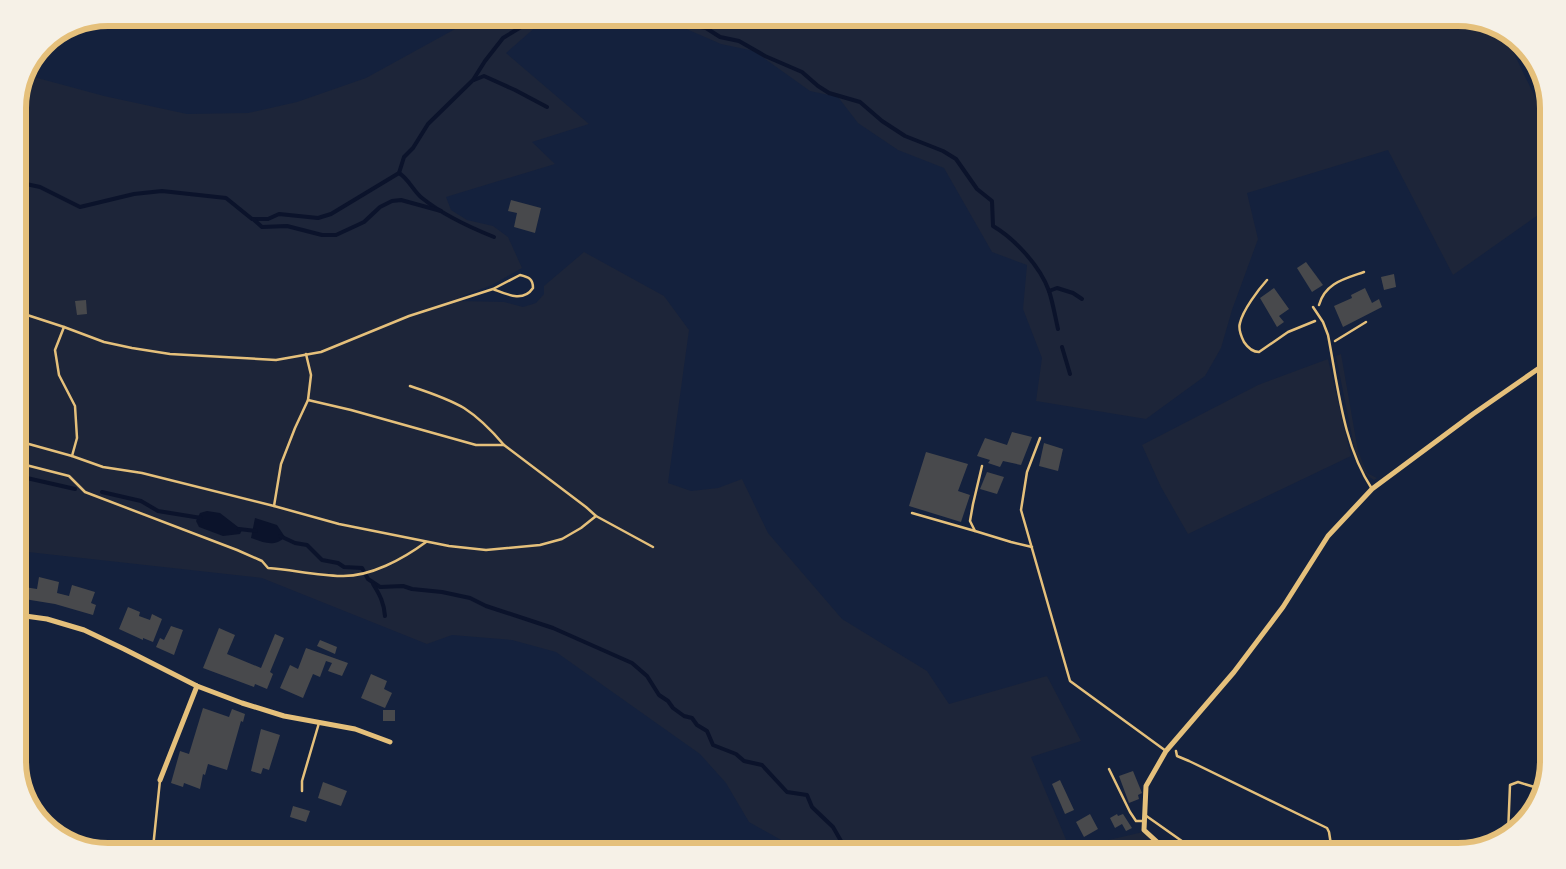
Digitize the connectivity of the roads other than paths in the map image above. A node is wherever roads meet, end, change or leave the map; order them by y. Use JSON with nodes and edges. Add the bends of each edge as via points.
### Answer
{"nodes":[{"id":1,"x":1314,"y":308,"type":"dead end"},
{"id":2,"x":1540,"y":368,"type":"edge"},
{"id":3,"x":1040,"y":438,"type":"dead end"},
{"id":4,"x":982,"y":466,"type":"dead end"},
{"id":5,"x":1372,"y":488,"type":"junction"},
{"id":6,"x":912,"y":513,"type":"dead end"},
{"id":7,"x":976,"y":531,"type":"junction"},
{"id":8,"x":1032,"y":547,"type":"junction"},
{"id":9,"x":26,"y":616,"type":"edge"},
{"id":10,"x":196,"y":686,"type":"junction"},
{"id":11,"x":319,"y":722,"type":"junction"},
{"id":12,"x":390,"y":742,"type":"dead end"},
{"id":13,"x":1166,"y":752,"type":"junction"},
{"id":14,"x":1109,"y":769,"type":"dead end"},
{"id":15,"x":160,"y":780,"type":"joint"},
{"id":16,"x":302,"y":791,"type":"dead end"},
{"id":17,"x":1145,"y":818,"type":"junction"},
{"id":18,"x":154,"y":843,"type":"edge"},
{"id":19,"x":1158,"y":843,"type":"edge"},
{"id":20,"x":1182,"y":843,"type":"edge"}],
"edges":[{"from":1,"to":5,"type":"lane","via":[[1323,322],[1331,348],[1349,438],[1360,468]]},
{"from":2,"to":5,"type":"street"},
{"from":3,"to":8,"type":"lane","via":[[1027,472],[1021,510]]},
{"from":4,"to":7,"type":"lane","via":[[970,521]]},
{"from":5,"to":13,"type":"street","via":[[1328,536],[1283,607],[1234,672]]},
{"from":6,"to":7,"type":"lane"},
{"from":7,"to":8,"type":"lane"},
{"from":8,"to":13,"type":"lane","via":[[1070,682]]},
{"from":9,"to":10,"type":"street","via":[[84,630]]},
{"from":10,"to":11,"type":"street","via":[[267,711]]},
{"from":10,"to":15,"type":"street"},
{"from":11,"to":12,"type":"street","via":[[355,729]]},
{"from":11,"to":16,"type":"lane"},
{"from":13,"to":17,"type":"street","via":[[1146,786]]},
{"from":14,"to":17,"type":"lane","via":[[1136,821]]},
{"from":15,"to":18,"type":"lane"},
{"from":17,"to":19,"type":"street","via":[[1144,830]]},
{"from":17,"to":20,"type":"lane"}]}
